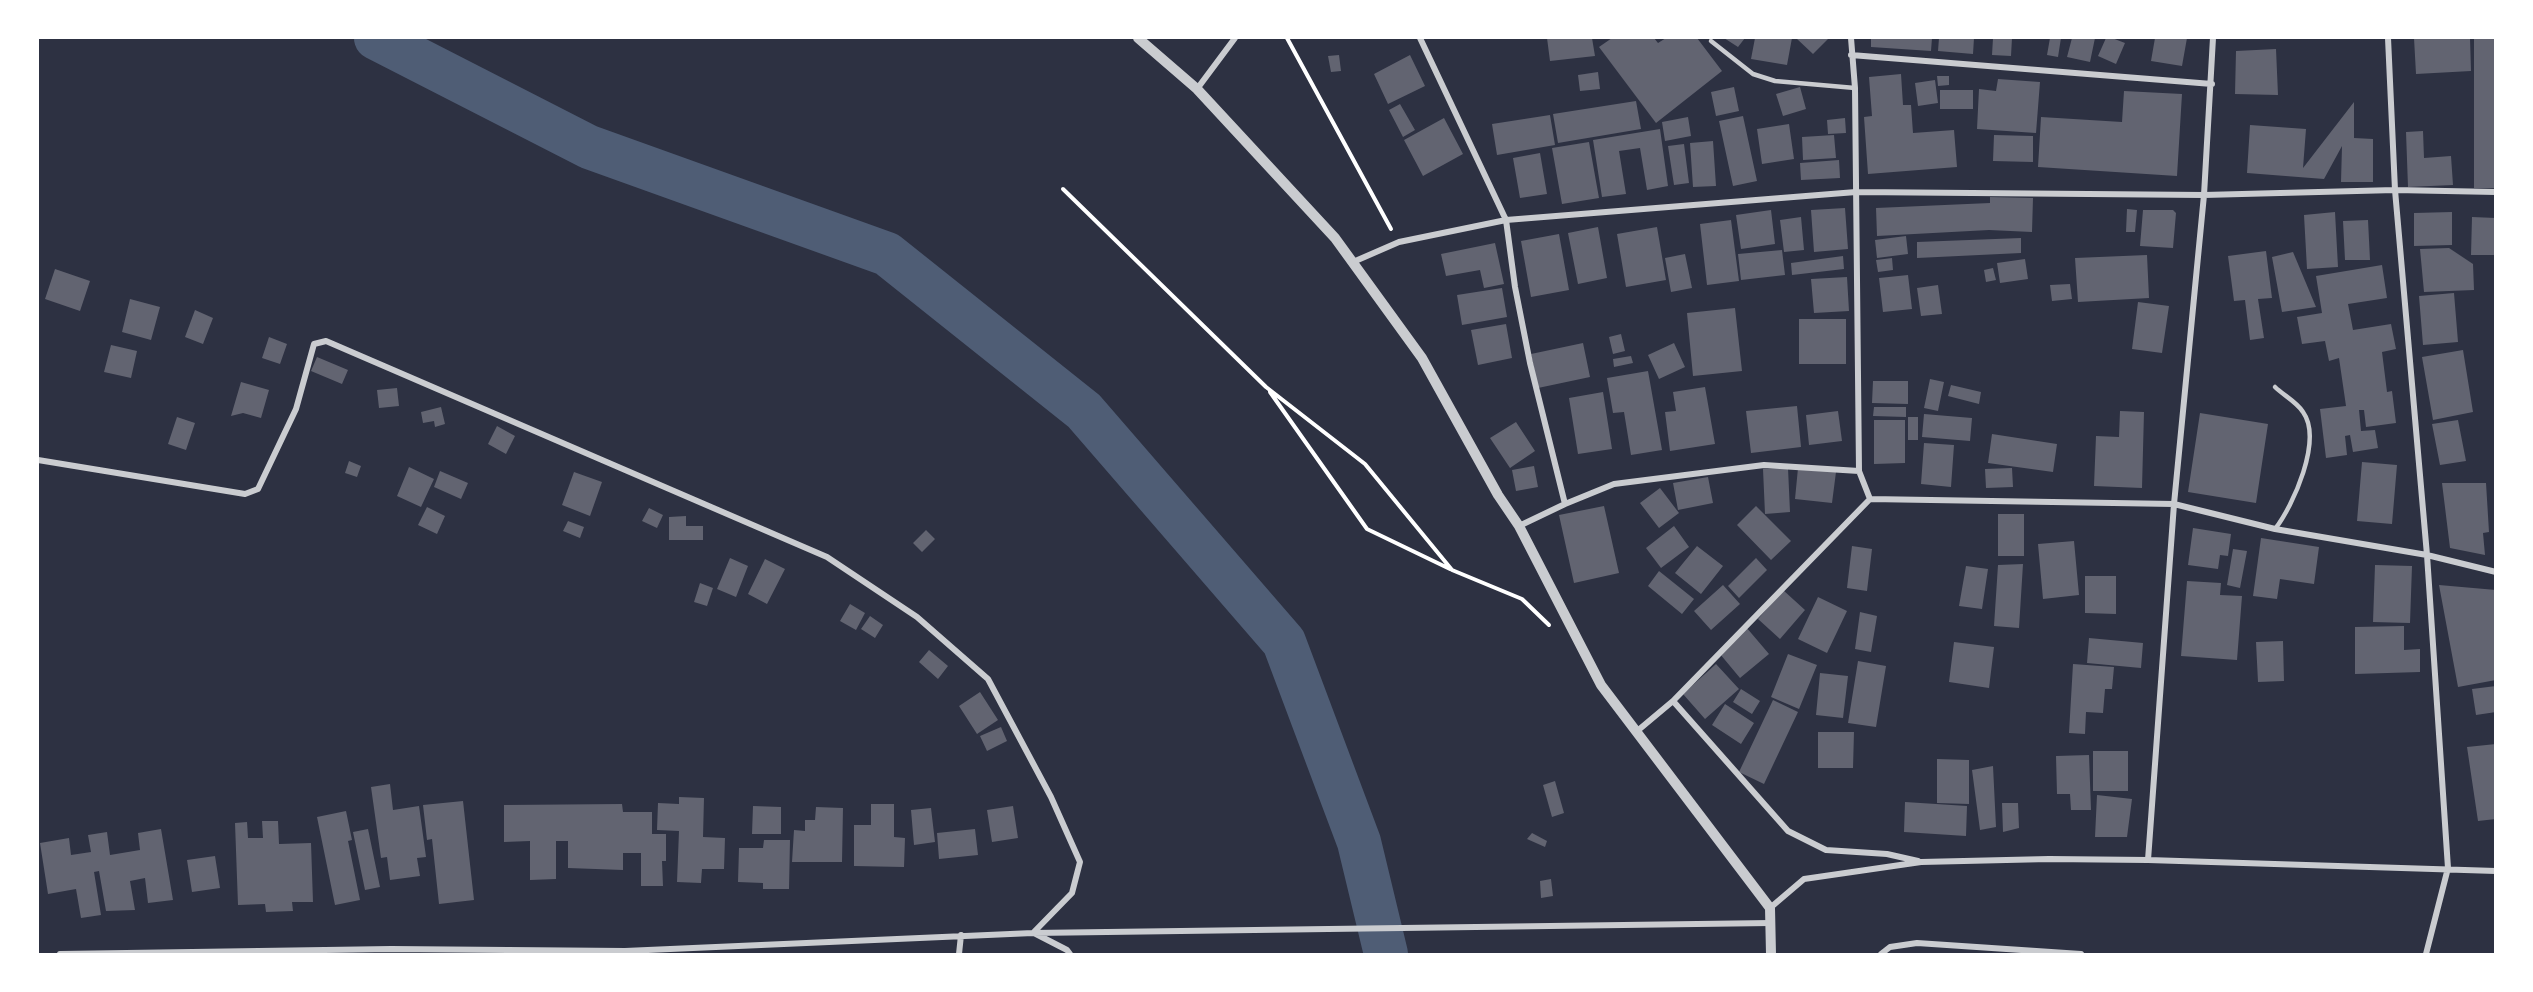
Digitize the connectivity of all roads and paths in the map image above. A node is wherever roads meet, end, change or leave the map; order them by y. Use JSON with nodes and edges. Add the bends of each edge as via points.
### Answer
{"nodes":[{"id":1,"x":1138,"y":38,"type":"edge"},
{"id":2,"x":1235,"y":38,"type":"edge"},
{"id":3,"x":1287,"y":38,"type":"edge"},
{"id":4,"x":1420,"y":38,"type":"edge"},
{"id":5,"x":1851,"y":38,"type":"edge"},
{"id":6,"x":2213,"y":38,"type":"edge"},
{"id":7,"x":2388,"y":38,"type":"edge"},
{"id":8,"x":1712,"y":41,"type":"dead end"},
{"id":9,"x":1851,"y":55,"type":"junction"},
{"id":10,"x":2212,"y":84,"type":"junction"},
{"id":11,"x":1855,"y":88,"type":"junction"},
{"id":12,"x":1197,"y":89,"type":"junction"},
{"id":13,"x":1063,"y":189,"type":"dead end"},
{"id":14,"x":2395,"y":190,"type":"junction"},
{"id":15,"x":1856,"y":192,"type":"junction"},
{"id":16,"x":2496,"y":192,"type":"edge"},
{"id":17,"x":2204,"y":195,"type":"junction"},
{"id":18,"x":1506,"y":220,"type":"junction"},
{"id":19,"x":1399,"y":242,"type":"junction"},
{"id":20,"x":1353,"y":262,"type":"junction"},
{"id":21,"x":1266,"y":387,"type":"junction"},
{"id":22,"x":2275,"y":387,"type":"dead end"},
{"id":23,"x":38,"y":460,"type":"edge"},
{"id":24,"x":1859,"y":471,"type":"junction"},
{"id":25,"x":1870,"y":499,"type":"junction"},
{"id":26,"x":1565,"y":504,"type":"junction"},
{"id":27,"x":2174,"y":504,"type":"junction"},
{"id":28,"x":1519,"y":526,"type":"junction"},
{"id":29,"x":2275,"y":529,"type":"junction"},
{"id":30,"x":2427,"y":555,"type":"junction"},
{"id":31,"x":1452,"y":570,"type":"junction"},
{"id":32,"x":2496,"y":572,"type":"edge"},
{"id":33,"x":1553,"y":629,"type":"dead end"},
{"id":34,"x":1673,"y":701,"type":"junction"},
{"id":35,"x":1635,"y":732,"type":"junction"},
{"id":36,"x":2148,"y":860,"type":"junction"},
{"id":37,"x":1921,"y":862,"type":"junction"},
{"id":38,"x":2448,"y":868,"type":"junction"},
{"id":39,"x":2496,"y":871,"type":"edge"},
{"id":40,"x":1770,"y":908,"type":"junction"},
{"id":41,"x":1771,"y":923,"type":"junction"},
{"id":42,"x":1033,"y":933,"type":"junction"},
{"id":43,"x":961,"y":935,"type":"junction"},
{"id":44,"x":391,"y":952,"type":"edge"},
{"id":45,"x":625,"y":952,"type":"edge"},
{"id":46,"x":60,"y":954,"type":"edge"},
{"id":47,"x":958,"y":954,"type":"edge"},
{"id":48,"x":1070,"y":954,"type":"edge"},
{"id":49,"x":1771,"y":954,"type":"edge"},
{"id":50,"x":1881,"y":954,"type":"edge"},
{"id":51,"x":2081,"y":954,"type":"edge"},
{"id":52,"x":2426,"y":954,"type":"edge"}],
"edges":[{"from":1,"to":12,"type":"street"},
{"from":2,"to":12,"type":"street"},
{"from":3,"to":19,"type":"path"},
{"from":4,"to":18,"type":"street"},
{"from":5,"to":9,"type":"street"},
{"from":6,"to":10,"type":"street"},
{"from":7,"to":14,"type":"street"},
{"from":8,"to":11,"type":"lane","via":[[1753,74],[1775,81]]},
{"from":9,"to":10,"type":"street"},
{"from":9,"to":11,"type":"street"},
{"from":10,"to":17,"type":"street"},
{"from":11,"to":15,"type":"street"},
{"from":12,"to":20,"type":"street"},
{"from":13,"to":21,"type":"path"},
{"from":14,"to":16,"type":"street"},
{"from":14,"to":17,"type":"street"},
{"from":14,"to":30,"type":"street"},
{"from":15,"to":17,"type":"street"},
{"from":15,"to":18,"type":"street"},
{"from":15,"to":24,"type":"street"},
{"from":17,"to":27,"type":"street"},
{"from":18,"to":19,"type":"street"},
{"from":18,"to":26,"type":"street","via":[[1530,363]]},
{"from":19,"to":20,"type":"street"},
{"from":20,"to":28,"type":"street","via":[[1422,358]]},
{"from":21,"to":31,"type":"path","via":[[1365,464]]},
{"from":21,"to":31,"type":"path","via":[[1367,529]]},
{"from":22,"to":29,"type":"lane","via":[[2304,412],[2309,442],[2301,483]]},
{"from":23,"to":42,"type":"street","via":[[245,494],[258,489],[296,409],[314,344],[326,341],[826,557],[917,617],[988,679],[1052,797],[1080,862],[1072,893]]},
{"from":24,"to":25,"type":"street"},
{"from":24,"to":26,"type":"street","via":[[1764,465],[1614,484]]},
{"from":25,"to":27,"type":"street"},
{"from":25,"to":34,"type":"street"},
{"from":26,"to":28,"type":"street"},
{"from":27,"to":29,"type":"street"},
{"from":27,"to":36,"type":"street"},
{"from":28,"to":35,"type":"street","via":[[1601,685]]},
{"from":29,"to":30,"type":"street"},
{"from":30,"to":32,"type":"street"},
{"from":30,"to":38,"type":"street"},
{"from":31,"to":33,"type":"path","via":[[1522,599]]},
{"from":34,"to":35,"type":"street"},
{"from":34,"to":37,"type":"street","via":[[1788,831],[1826,850],[1887,854]]},
{"from":35,"to":40,"type":"street"},
{"from":36,"to":37,"type":"street"},
{"from":36,"to":38,"type":"street"},
{"from":37,"to":40,"type":"street","via":[[1804,879]]},
{"from":38,"to":39,"type":"street"},
{"from":38,"to":52,"type":"street"},
{"from":40,"to":41,"type":"street"},
{"from":41,"to":42,"type":"street"},
{"from":41,"to":49,"type":"street"},
{"from":42,"to":43,"type":"street"},
{"from":42,"to":48,"type":"street"},
{"from":43,"to":45,"type":"street"},
{"from":43,"to":47,"type":"street"},
{"from":44,"to":45,"type":"street"},
{"from":44,"to":46,"type":"street"},
{"from":50,"to":51,"type":"street","via":[[1890,947],[1917,943]]}]}
